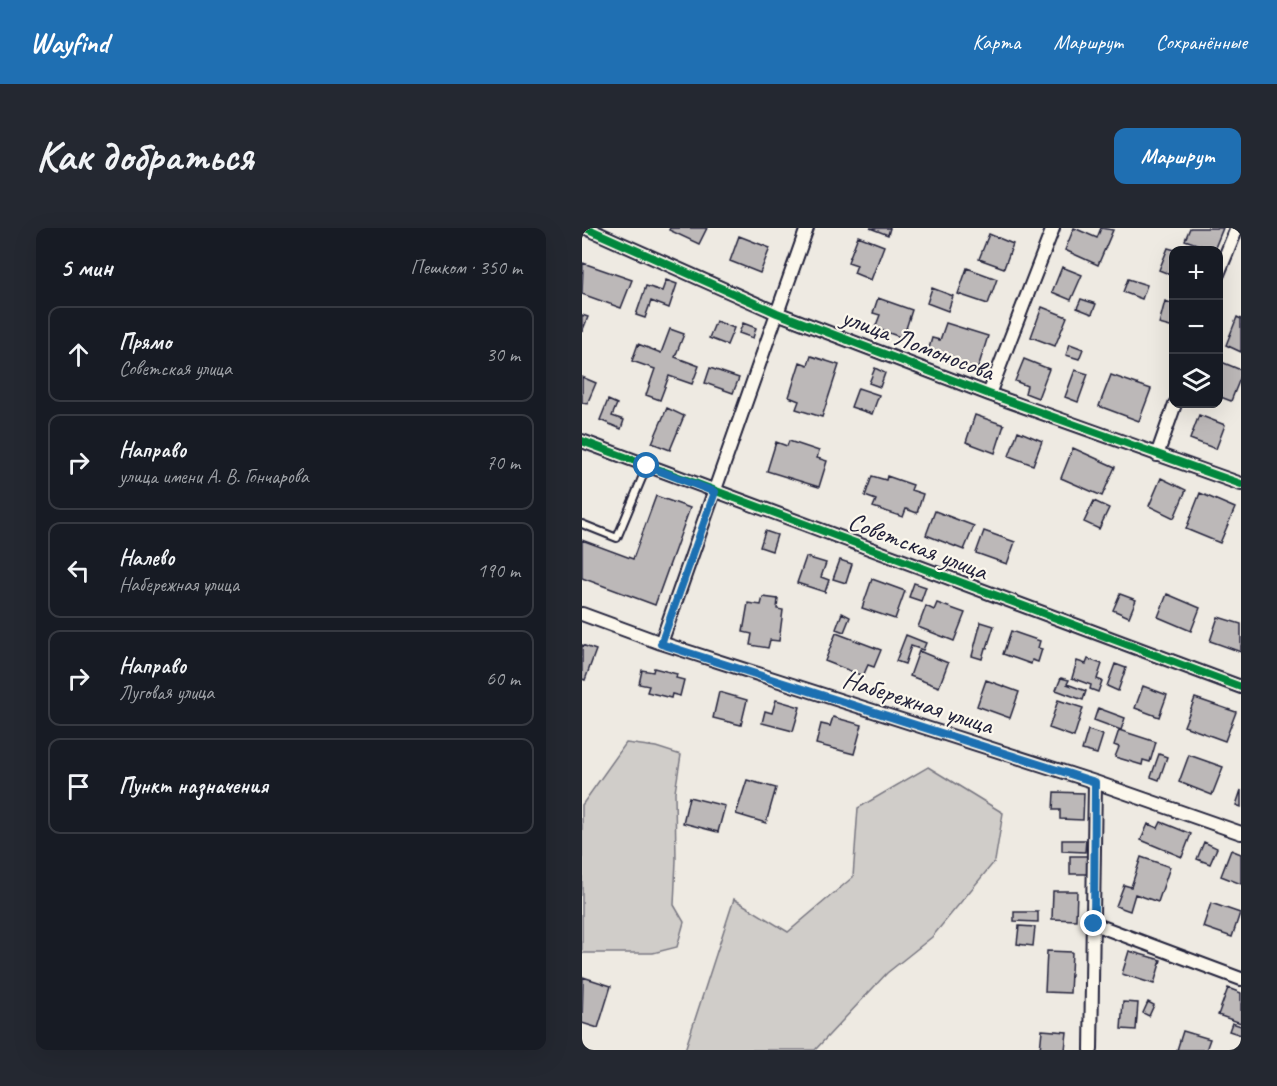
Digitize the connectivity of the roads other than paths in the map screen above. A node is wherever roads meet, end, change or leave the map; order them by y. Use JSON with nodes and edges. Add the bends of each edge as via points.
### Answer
{"nodes":[{"id":1,"x":586,"y":228,"type":"edge"},
{"id":2,"x":807,"y":228,"type":"edge"},
{"id":3,"x":1053,"y":228,"type":"edge"},
{"id":4,"x":1237,"y":228,"type":"edge"},
{"id":5,"x":1223,"y":262,"type":"edge"},
{"id":6,"x":777,"y":313,"type":"junction"},
{"id":7,"x":989,"y":394,"type":"junction"},
{"id":8,"x":1174,"y":408,"type":"edge"},
{"id":9,"x":582,"y":441,"type":"edge"},
{"id":10,"x":1157,"y":455,"type":"junction"},
{"id":11,"x":647,"y":466,"type":"junction"},
{"id":12,"x":1241,"y":484,"type":"edge"},
{"id":13,"x":715,"y":492,"type":"junction"},
{"id":14,"x":582,"y":524,"type":"edge"},
{"id":15,"x":582,"y":614,"type":"edge"},
{"id":16,"x":661,"y":644,"type":"junction"},
{"id":17,"x":1241,"y":687,"type":"edge"},
{"id":18,"x":1095,"y":782,"type":"junction"},
{"id":19,"x":1241,"y":833,"type":"edge"},
{"id":20,"x":1094,"y":924,"type":"junction"},
{"id":21,"x":1241,"y":979,"type":"edge"},
{"id":22,"x":1091,"y":1050,"type":"edge"}],
"edges":[{"from":1,"to":6,"type":"street","name":"улица Ломоносова"},
{"from":2,"to":6,"type":"street"},
{"from":3,"to":7,"type":"street"},
{"from":4,"to":5,"type":"street"},
{"from":6,"to":7,"type":"street","name":"улица Ломоносова"},
{"from":6,"to":13,"type":"street"},
{"from":7,"to":10,"type":"street","name":"улица Ломоносова"},
{"from":8,"to":10,"type":"street"},
{"from":9,"to":11,"type":"street","name":"Советская улица"},
{"from":10,"to":12,"type":"street","name":"улица Ломоносова"},
{"from":11,"to":13,"type":"street","name":"Советская улица"},
{"from":11,"to":14,"type":"lane","via":[[617,538]]},
{"from":13,"to":16,"type":"street"},
{"from":13,"to":17,"type":"street","name":"Советская улица"},
{"from":15,"to":16,"type":"street","name":"Набережная улица"},
{"from":16,"to":18,"type":"street","name":"Набережная улица"},
{"from":18,"to":19,"type":"street","name":"Набережная улица"},
{"from":18,"to":20,"type":"street"},
{"from":20,"to":21,"type":"street"},
{"from":20,"to":22,"type":"street"}]}
